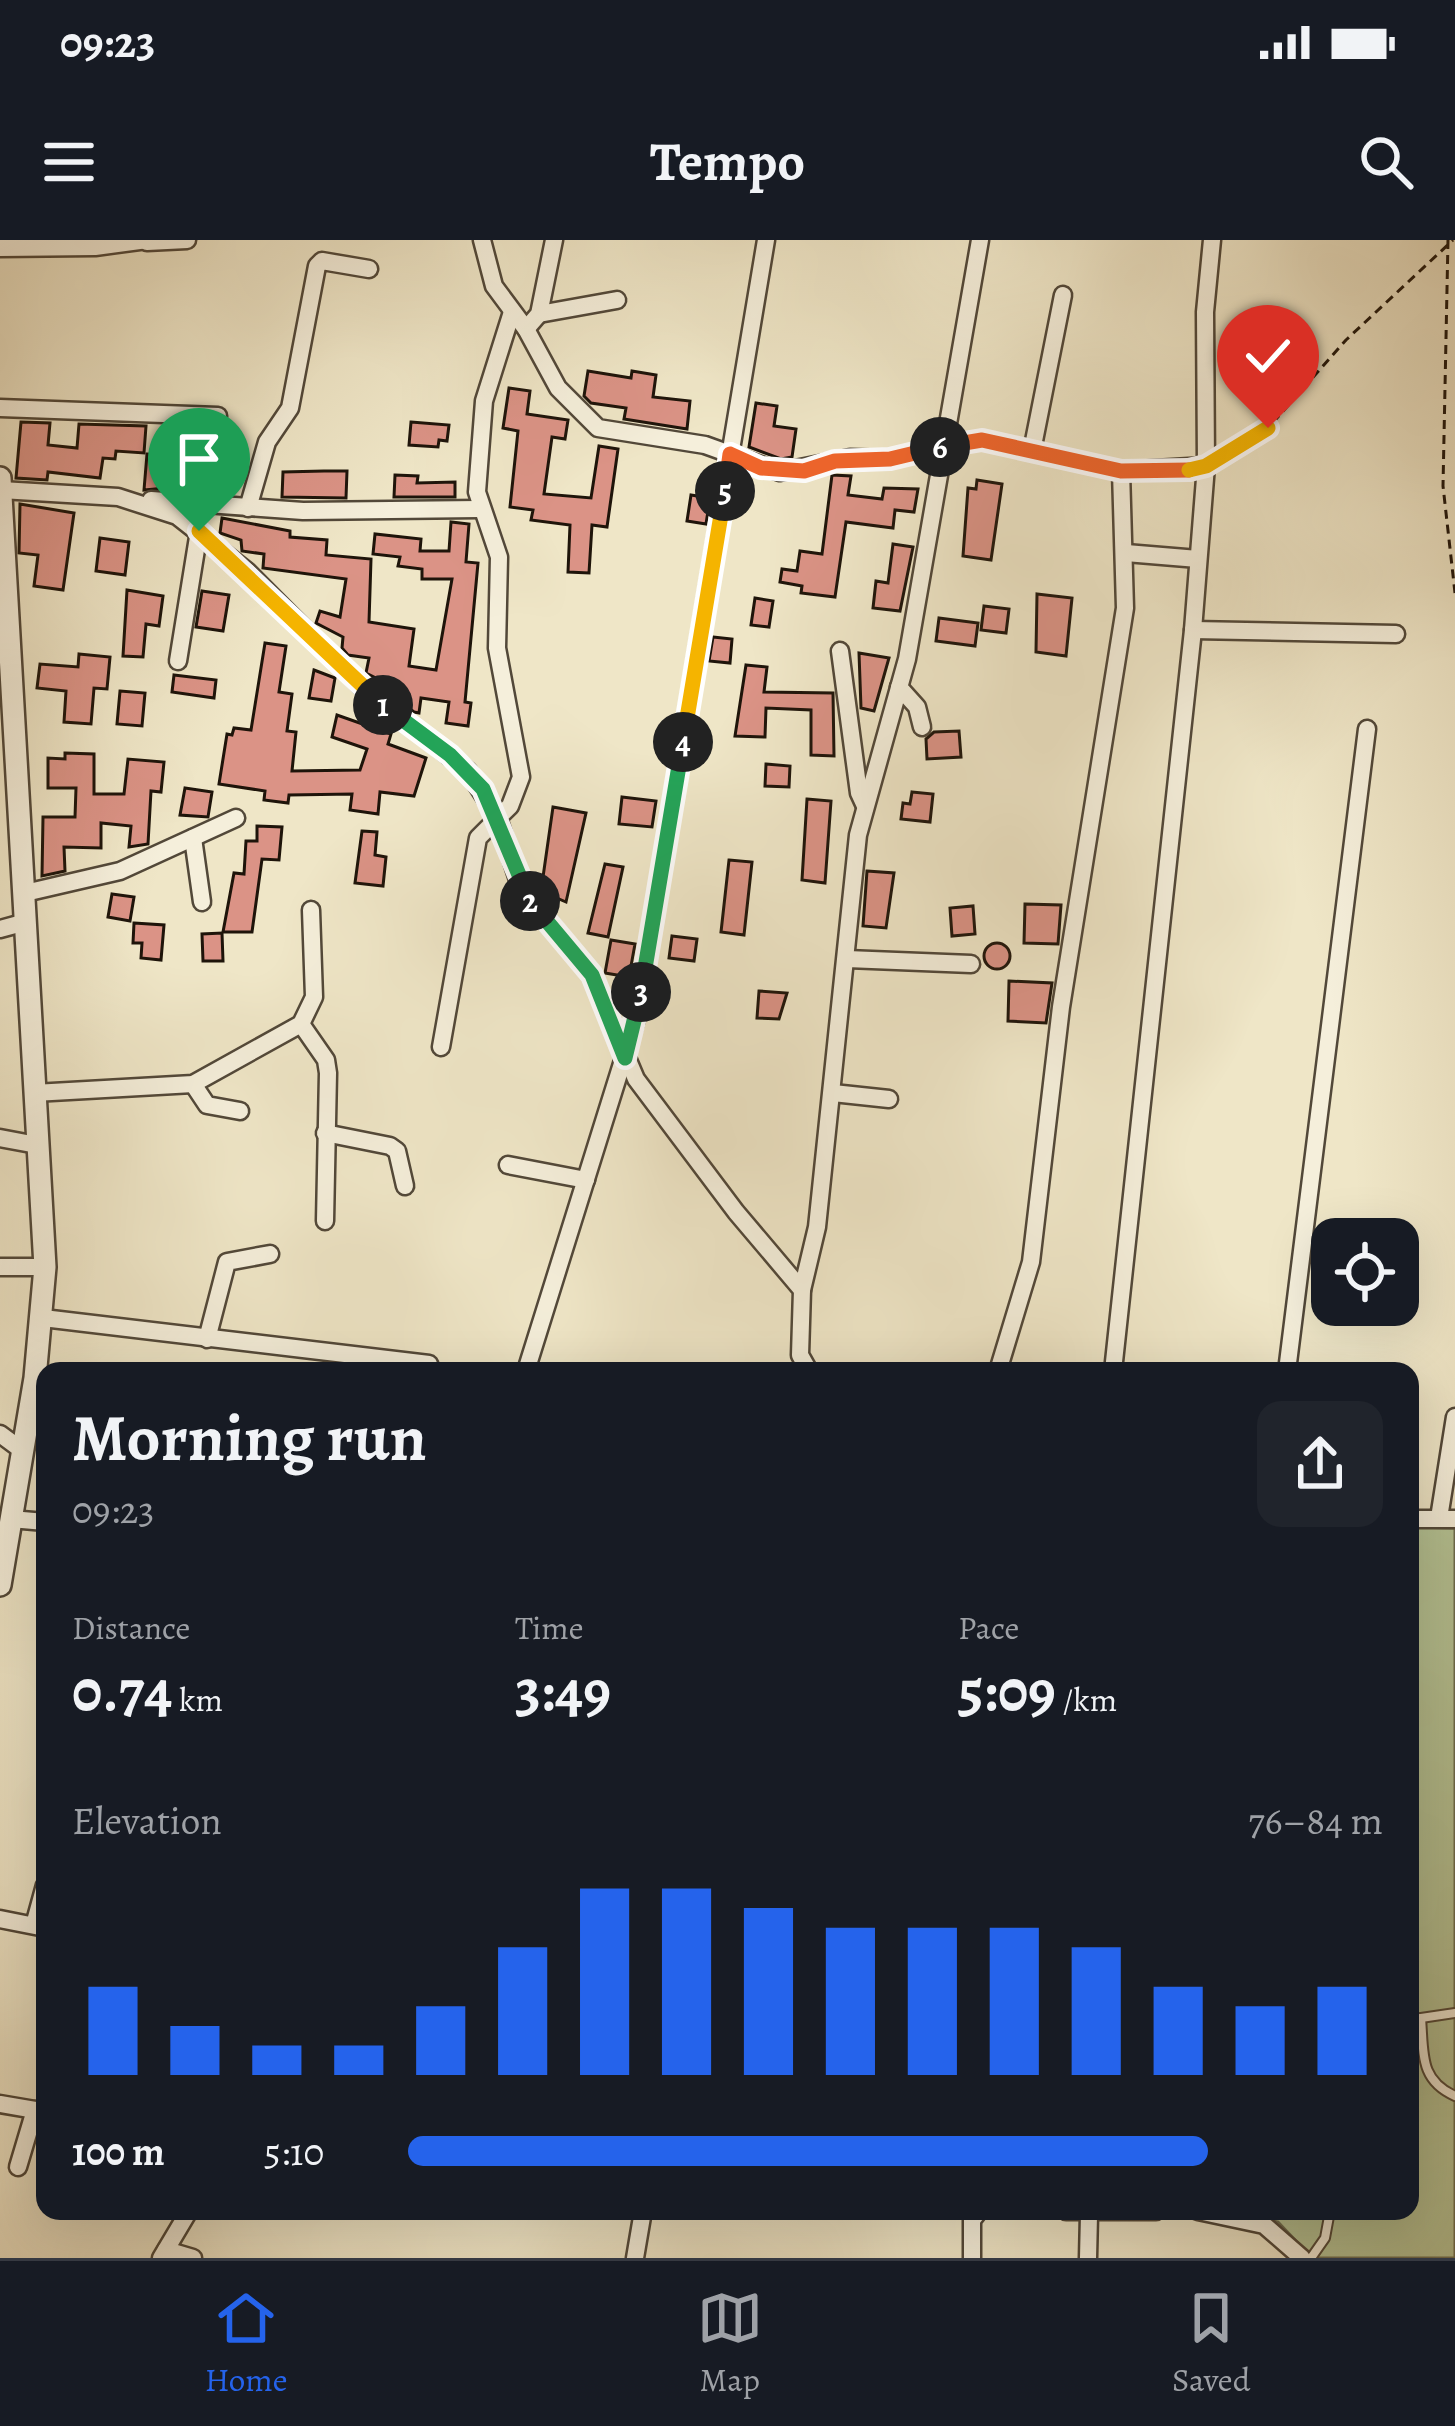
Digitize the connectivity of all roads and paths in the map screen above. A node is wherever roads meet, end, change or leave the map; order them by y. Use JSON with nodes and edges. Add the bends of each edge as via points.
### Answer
{"nodes":[{"id":1,"x":187,"y":240,"type":"edge"},
{"id":2,"x":482,"y":240,"type":"edge"},
{"id":3,"x":554,"y":240,"type":"edge"},
{"id":4,"x":766,"y":240,"type":"edge"},
{"id":5,"x":980,"y":240,"type":"edge"},
{"id":6,"x":1212,"y":240,"type":"edge"},
{"id":7,"x":147,"y":241,"type":"edge"},
{"id":8,"x":1450,"y":242,"type":"edge"},
{"id":9,"x":0,"y":248,"type":"edge"},
{"id":10,"x":369,"y":269,"type":"dead end"},
{"id":11,"x":1063,"y":295,"type":"dead end"},
{"id":12,"x":617,"y":300,"type":"dead end"},
{"id":13,"x":512,"y":312,"type":"junction"},
{"id":14,"x":539,"y":314,"type":"junction"},
{"id":15,"x":526,"y":329,"type":"junction"},
{"id":16,"x":0,"y":408,"type":"edge"},
{"id":17,"x":218,"y":416,"type":"dead end"},
{"id":18,"x":944,"y":445,"type":"junction"},
{"id":19,"x":1033,"y":451,"type":"junction"},
{"id":20,"x":730,"y":454,"type":"junction"},
{"id":21,"x":1206,"y":466,"type":"junction"},
{"id":22,"x":1121,"y":471,"type":"junction"},
{"id":23,"x":0,"y":478,"type":"edge"},
{"id":24,"x":1,"y":490,"type":"edge"},
{"id":25,"x":143,"y":501,"type":"junction"},
{"id":26,"x":248,"y":508,"type":"junction"},
{"id":27,"x":479,"y":509,"type":"junction"},
{"id":28,"x":199,"y":531,"type":"junction"},
{"id":29,"x":1126,"y":554,"type":"junction"},
{"id":30,"x":1198,"y":559,"type":"junction"},
{"id":31,"x":1455,"y":592,"type":"edge"},
{"id":32,"x":1192,"y":630,"type":"junction"},
{"id":33,"x":1396,"y":634,"type":"dead end"},
{"id":34,"x":840,"y":651,"type":"dead end"},
{"id":35,"x":178,"y":661,"type":"dead end"},
{"id":36,"x":899,"y":687,"type":"junction"},
{"id":37,"x":922,"y":727,"type":"dead end"},
{"id":38,"x":1367,"y":729,"type":"dead end"},
{"id":39,"x":7,"y":743,"type":"edge"},
{"id":40,"x":866,"y":807,"type":"junction"},
{"id":41,"x":236,"y":818,"type":"dead end"},
{"id":42,"x":498,"y":818,"type":"junction"},
{"id":43,"x":193,"y":838,"type":"junction"},
{"id":44,"x":25,"y":892,"type":"junction"},
{"id":45,"x":202,"y":902,"type":"dead end"},
{"id":46,"x":311,"y":910,"type":"dead end"},
{"id":47,"x":26,"y":922,"type":"junction"},
{"id":48,"x":0,"y":929,"type":"edge"},
{"id":49,"x":848,"y":958,"type":"junction"},
{"id":50,"x":971,"y":964,"type":"dead end"},
{"id":51,"x":302,"y":1024,"type":"junction"},
{"id":52,"x":441,"y":1047,"type":"dead end"},
{"id":53,"x":625,"y":1058,"type":"junction"},
{"id":54,"x":193,"y":1084,"type":"junction"},
{"id":55,"x":34,"y":1093,"type":"junction"},
{"id":56,"x":833,"y":1093,"type":"junction"},
{"id":57,"x":889,"y":1099,"type":"dead end"},
{"id":58,"x":240,"y":1111,"type":"dead end"},
{"id":59,"x":325,"y":1133,"type":"junction"},
{"id":60,"x":0,"y":1138,"type":"edge"},
{"id":61,"x":37,"y":1145,"type":"junction"},
{"id":62,"x":508,"y":1165,"type":"dead end"},
{"id":63,"x":586,"y":1180,"type":"junction"},
{"id":64,"x":405,"y":1186,"type":"dead end"},
{"id":65,"x":325,"y":1221,"type":"dead end"},
{"id":66,"x":270,"y":1253,"type":"dead end"},
{"id":67,"x":0,"y":1267,"type":"edge"},
{"id":68,"x":45,"y":1267,"type":"junction"},
{"id":69,"x":802,"y":1290,"type":"junction"},
{"id":70,"x":43,"y":1318,"type":"junction"},
{"id":71,"x":207,"y":1339,"type":"junction"},
{"id":72,"x":287,"y":1351,"type":"junction"},
{"id":73,"x":36,"y":1362,"type":"edge"},
{"id":74,"x":286,"y":1362,"type":"edge"},
{"id":75,"x":364,"y":1362,"type":"edge"},
{"id":76,"x":529,"y":1362,"type":"edge"},
{"id":77,"x":801,"y":1362,"type":"edge"},
{"id":78,"x":1001,"y":1362,"type":"edge"},
{"id":79,"x":1113,"y":1362,"type":"edge"},
{"id":80,"x":1288,"y":1362,"type":"edge"},
{"id":81,"x":36,"y":1365,"type":"edge"},
{"id":82,"x":1455,"y":1417,"type":"edge"},
{"id":83,"x":0,"y":1434,"type":"edge"},
{"id":84,"x":23,"y":1451,"type":"junction"},
{"id":85,"x":1447,"y":1518,"type":"edge"},
{"id":86,"x":11,"y":1519,"type":"junction"},
{"id":87,"x":36,"y":1521,"type":"edge"},
{"id":88,"x":0,"y":1585,"type":"edge"},
{"id":89,"x":0,"y":1919,"type":"edge"},
{"id":90,"x":36,"y":1925,"type":"edge"},
{"id":91,"x":1455,"y":2013,"type":"edge"},
{"id":92,"x":1419,"y":2018,"type":"edge"},
{"id":93,"x":1419,"y":2042,"type":"edge"},
{"id":94,"x":1455,"y":2096,"type":"edge"},
{"id":95,"x":0,"y":2104,"type":"edge"},
{"id":96,"x":36,"y":2109,"type":"edge"},
{"id":97,"x":36,"y":2120,"type":"edge"},
{"id":98,"x":18,"y":2167,"type":"dead end"},
{"id":99,"x":184,"y":2220,"type":"edge"},
{"id":100,"x":641,"y":2220,"type":"edge"},
{"id":101,"x":972,"y":2220,"type":"edge"},
{"id":102,"x":1089,"y":2220,"type":"edge"},
{"id":103,"x":1240,"y":2220,"type":"edge"},
{"id":104,"x":1328,"y":2220,"type":"edge"},
{"id":105,"x":164,"y":2254,"type":"edge"},
{"id":106,"x":193,"y":2258,"type":"edge"},
{"id":107,"x":634,"y":2258,"type":"edge"},
{"id":108,"x":972,"y":2258,"type":"edge"},
{"id":109,"x":1088,"y":2258,"type":"edge"},
{"id":110,"x":1307,"y":2258,"type":"edge"}],
"edges":[{"from":1,"to":7,"type":"street"},
{"from":2,"to":13,"type":"street","via":[[486,267]]},
{"from":3,"to":14,"type":"street"},
{"from":4,"to":20,"type":"street"},
{"from":5,"to":18,"type":"street"},
{"from":6,"to":21,"type":"street"},
{"from":7,"to":9,"type":"street"},
{"from":8,"to":21,"type":"path","via":[[1268,428]]},
{"from":8,"to":31,"type":"path","via":[[1443,485]]},
{"from":10,"to":26,"type":"street","via":[[316,266],[290,408],[267,442]]},
{"from":11,"to":19,"type":"street"},
{"from":12,"to":14,"type":"street"},
{"from":13,"to":15,"type":"street"},
{"from":13,"to":27,"type":"street","via":[[479,428]]},
{"from":14,"to":15,"type":"street"},
{"from":15,"to":20,"type":"street","via":[[558,388],[598,428]]},
{"from":16,"to":17,"type":"street"},
{"from":18,"to":19,"type":"street","via":[[982,440]]},
{"from":18,"to":20,"type":"street","via":[[804,471],[761,468]]},
{"from":18,"to":36,"type":"street"},
{"from":19,"to":22,"type":"street"},
{"from":20,"to":53,"type":"street"},
{"from":21,"to":22,"type":"street"},
{"from":21,"to":30,"type":"street"},
{"from":22,"to":29,"type":"street"},
{"from":23,"to":24,"type":"street"},
{"from":24,"to":25,"type":"street"},
{"from":24,"to":39,"type":"street"},
{"from":25,"to":26,"type":"street"},
{"from":25,"to":28,"type":"street"},
{"from":26,"to":27,"type":"street"},
{"from":27,"to":42,"type":"street","via":[[499,557],[497,648],[520,760],[517,794]]},
{"from":28,"to":35,"type":"street"},
{"from":28,"to":42,"type":"street","via":[[363,688],[468,771]]},
{"from":29,"to":30,"type":"street"},
{"from":29,"to":78,"type":"street","via":[[1125,608],[1061,1007],[1031,1262]]},
{"from":30,"to":32,"type":"street"},
{"from":32,"to":33,"type":"street"},
{"from":32,"to":79,"type":"street"},
{"from":34,"to":40,"type":"street"},
{"from":36,"to":37,"type":"street"},
{"from":36,"to":40,"type":"street"},
{"from":38,"to":80,"type":"street"},
{"from":39,"to":44,"type":"street"},
{"from":40,"to":49,"type":"street"},
{"from":41,"to":43,"type":"street"},
{"from":42,"to":52,"type":"street","via":[[474,852]]},
{"from":42,"to":53,"type":"street","via":[[520,886],[592,975]]},
{"from":43,"to":44,"type":"street","via":[[120,871]]},
{"from":43,"to":45,"type":"street"},
{"from":44,"to":47,"type":"street"},
{"from":46,"to":51,"type":"street","via":[[314,998]]},
{"from":47,"to":48,"type":"street"},
{"from":47,"to":55,"type":"street"},
{"from":49,"to":50,"type":"street"},
{"from":49,"to":56,"type":"street"},
{"from":51,"to":54,"type":"street"},
{"from":51,"to":59,"type":"street","via":[[326,1060]]},
{"from":53,"to":63,"type":"street"},
{"from":53,"to":69,"type":"street"},
{"from":54,"to":55,"type":"street"},
{"from":54,"to":58,"type":"street","via":[[207,1105]]},
{"from":55,"to":61,"type":"street"},
{"from":56,"to":57,"type":"street"},
{"from":56,"to":69,"type":"street"},
{"from":59,"to":64,"type":"street","via":[[390,1146]]},
{"from":59,"to":65,"type":"street"},
{"from":60,"to":61,"type":"street"},
{"from":61,"to":68,"type":"street"},
{"from":62,"to":63,"type":"street"},
{"from":63,"to":76,"type":"street"},
{"from":66,"to":71,"type":"street","via":[[227,1262]]},
{"from":67,"to":68,"type":"street"},
{"from":68,"to":70,"type":"street"},
{"from":69,"to":77,"type":"street"},
{"from":70,"to":71,"type":"street"},
{"from":70,"to":73,"type":"street"},
{"from":71,"to":72,"type":"street"},
{"from":72,"to":74,"type":"street"},
{"from":72,"to":75,"type":"street"},
{"from":81,"to":84,"type":"street"},
{"from":82,"to":85,"type":"street"},
{"from":83,"to":84,"type":"street"},
{"from":84,"to":86,"type":"street"},
{"from":86,"to":87,"type":"street"},
{"from":86,"to":88,"type":"street"},
{"from":89,"to":90,"type":"street"},
{"from":91,"to":92,"type":"lane"},
{"from":93,"to":94,"type":"lane","via":[[1432,2084]]},
{"from":95,"to":96,"type":"street"},
{"from":97,"to":98,"type":"street"},
{"from":99,"to":105,"type":"street"},
{"from":100,"to":107,"type":"street"},
{"from":101,"to":108,"type":"street"},
{"from":102,"to":109,"type":"street"},
{"from":103,"to":110,"type":"street","via":[[1264,2225]]},
{"from":104,"to":110,"type":"lane"},
{"from":105,"to":106,"type":"street"}]}
